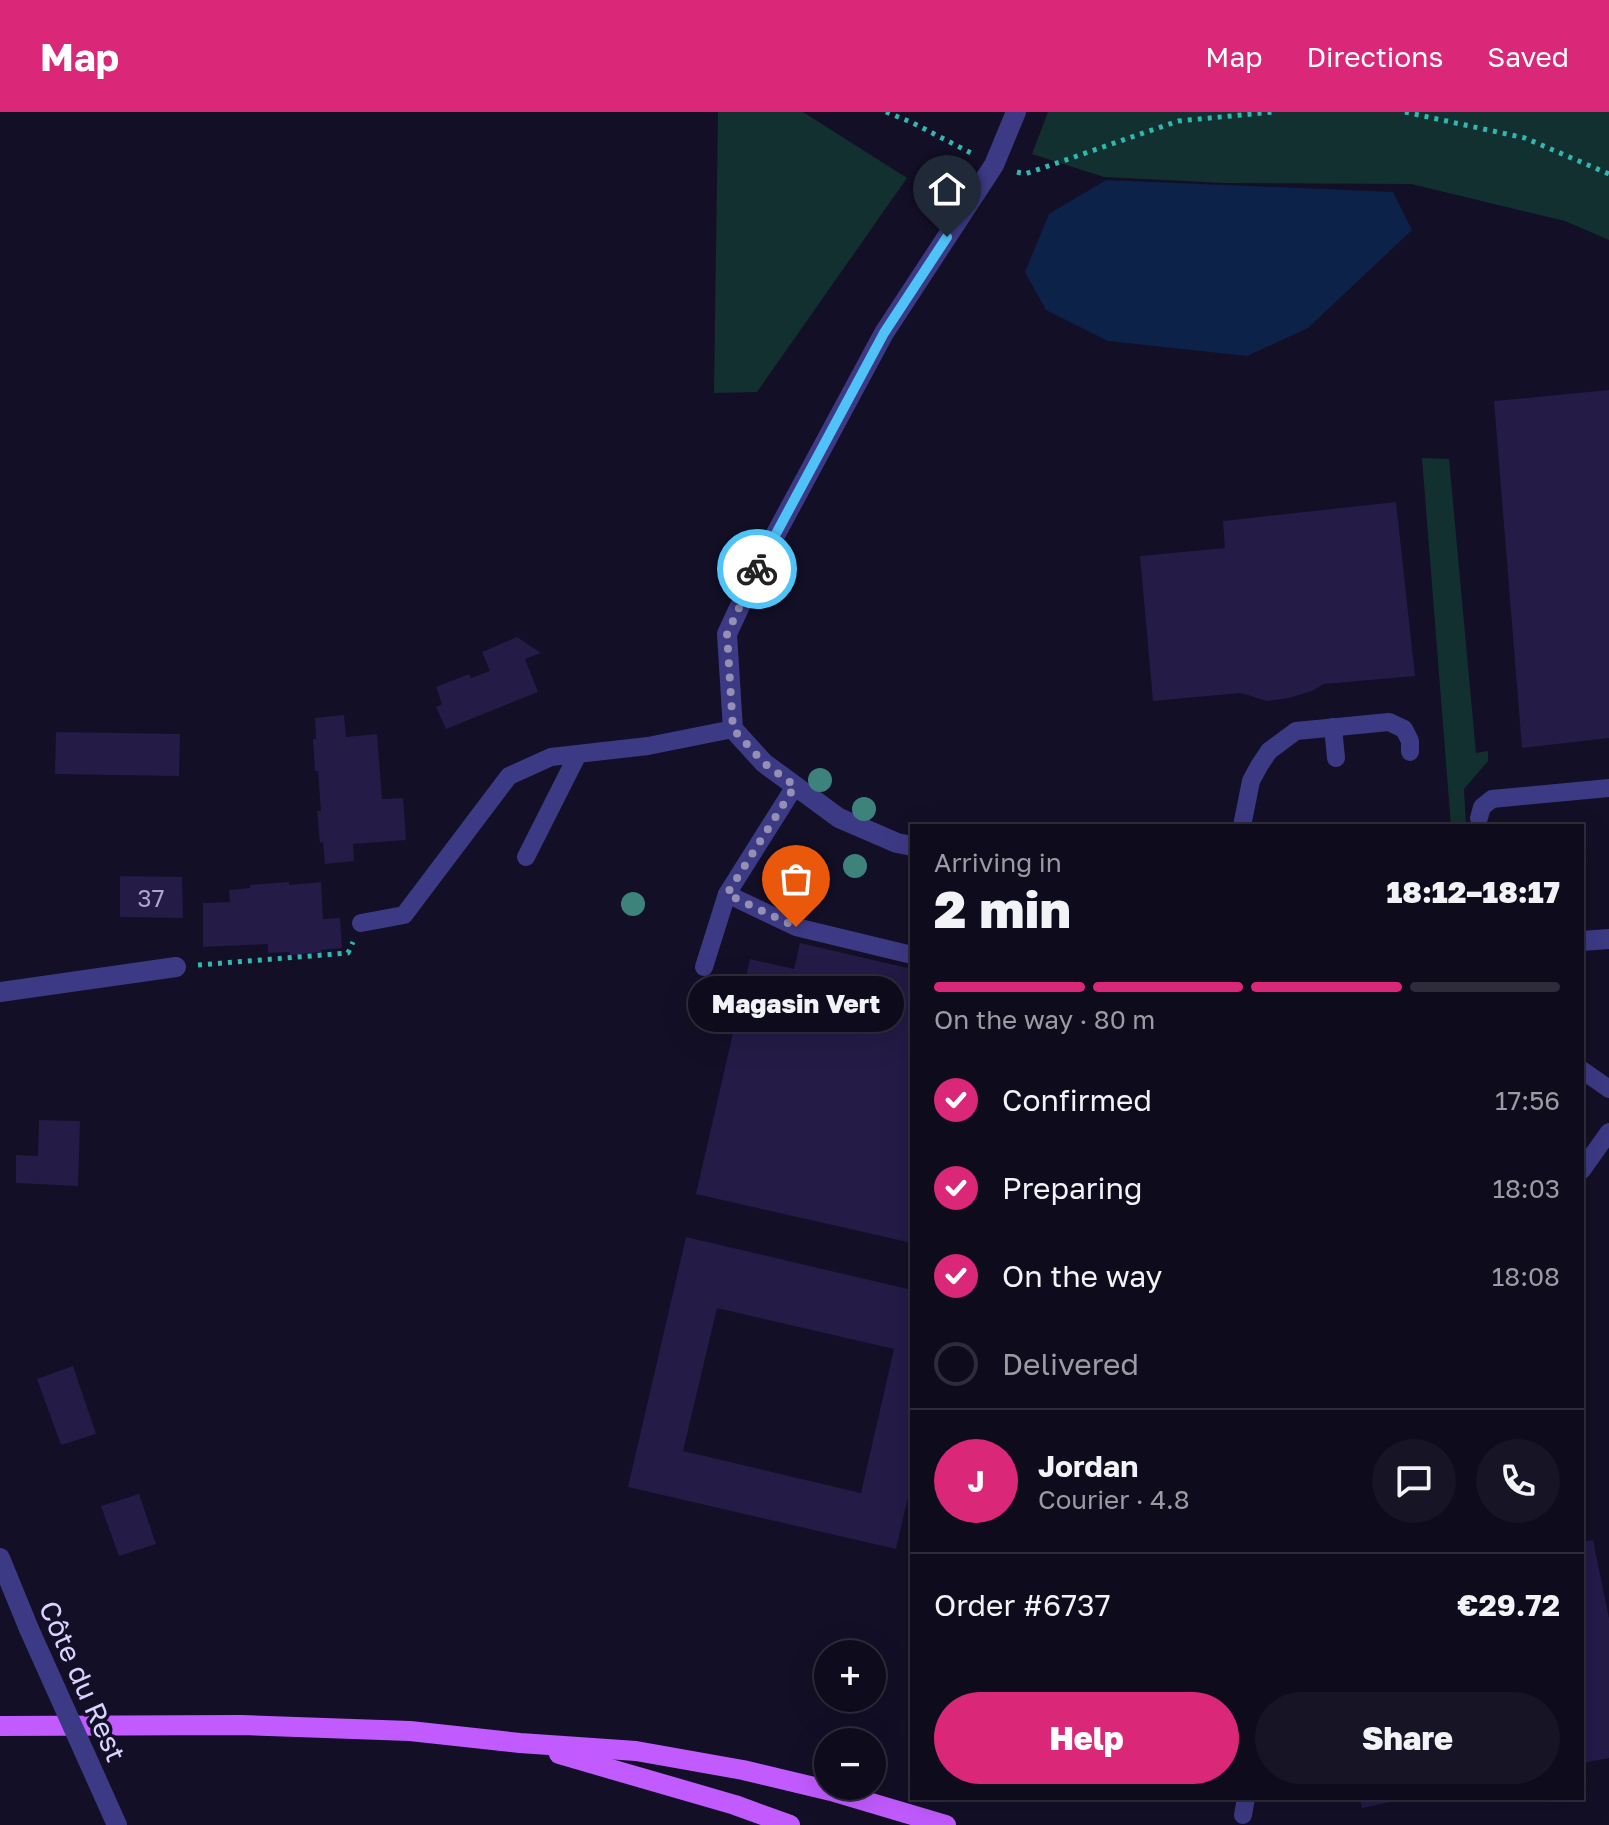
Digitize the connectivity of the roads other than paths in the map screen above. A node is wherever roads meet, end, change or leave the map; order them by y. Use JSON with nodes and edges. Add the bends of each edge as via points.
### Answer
{"nodes":[{"id":1,"x":1016,"y":112,"type":"edge"},
{"id":2,"x":1333,"y":727,"type":"junction"},
{"id":3,"x":733,"y":729,"type":"junction"},
{"id":4,"x":1410,"y":752,"type":"dead end"},
{"id":5,"x":578,"y":754,"type":"junction"},
{"id":6,"x":1336,"y":758,"type":"dead end"},
{"id":7,"x":795,"y":786,"type":"junction"},
{"id":8,"x":1609,"y":788,"type":"edge"},
{"id":9,"x":1479,"y":818,"type":"dead end"},
{"id":10,"x":1242,"y":824,"type":"edge"},
{"id":11,"x":910,"y":846,"type":"edge"},
{"id":12,"x":526,"y":857,"type":"dead end"},
{"id":13,"x":727,"y":894,"type":"junction"},
{"id":14,"x":361,"y":923,"type":"road end"},
{"id":15,"x":1609,"y":939,"type":"edge"},
{"id":16,"x":1584,"y":941,"type":"edge"},
{"id":17,"x":910,"y":955,"type":"edge"},
{"id":18,"x":176,"y":967,"type":"road end"},
{"id":19,"x":704,"y":967,"type":"dead end"},
{"id":20,"x":0,"y":992,"type":"edge"},
{"id":21,"x":1584,"y":1071,"type":"edge"},
{"id":22,"x":1609,"y":1089,"type":"edge"},
{"id":23,"x":1609,"y":1132,"type":"edge"},
{"id":24,"x":1584,"y":1167,"type":"edge"},
{"id":25,"x":0,"y":1558,"type":"edge"},
{"id":26,"x":0,"y":1726,"type":"edge"},
{"id":27,"x":520,"y":1743,"type":"junction"},
{"id":28,"x":117,"y":1825,"type":"edge"},
{"id":29,"x":790,"y":1825,"type":"edge"},
{"id":30,"x":946,"y":1825,"type":"edge"}],
"edges":[{"from":1,"to":3,"type":"street","via":[[994,165],[884,333],[741,602],[727,634]]},
{"from":2,"to":4,"type":"lane","via":[[1389,722],[1404,729]]},
{"from":2,"to":6,"type":"lane"},
{"from":2,"to":10,"type":"lane","via":[[1296,731],[1269,751],[1251,781]]},
{"from":3,"to":5,"type":"lane"},
{"from":3,"to":7,"type":"street","via":[[764,763]]},
{"from":5,"to":12,"type":"lane"},
{"from":5,"to":14,"type":"lane","via":[[551,757],[509,776],[404,915]]},
{"from":7,"to":11,"type":"street","via":[[839,818]]},
{"from":7,"to":13,"type":"lane"},
{"from":8,"to":9,"type":"lane","via":[[1554,802],[1492,799]]},
{"from":13,"to":17,"type":"lane","via":[[796,927]]},
{"from":13,"to":19,"type":"lane"},
{"from":15,"to":16,"type":"street"},
{"from":18,"to":20,"type":"street"},
{"from":21,"to":22,"type":"lane"},
{"from":23,"to":24,"type":"lane"},
{"from":25,"to":28,"type":"street","name":"Côte du Rest","bridge":true},
{"from":26,"to":27,"type":"main road","via":[[242,1725],[410,1731]]},
{"from":27,"to":29,"type":"main road"},
{"from":27,"to":30,"type":"main road","via":[[636,1751],[743,1770]]}]}
